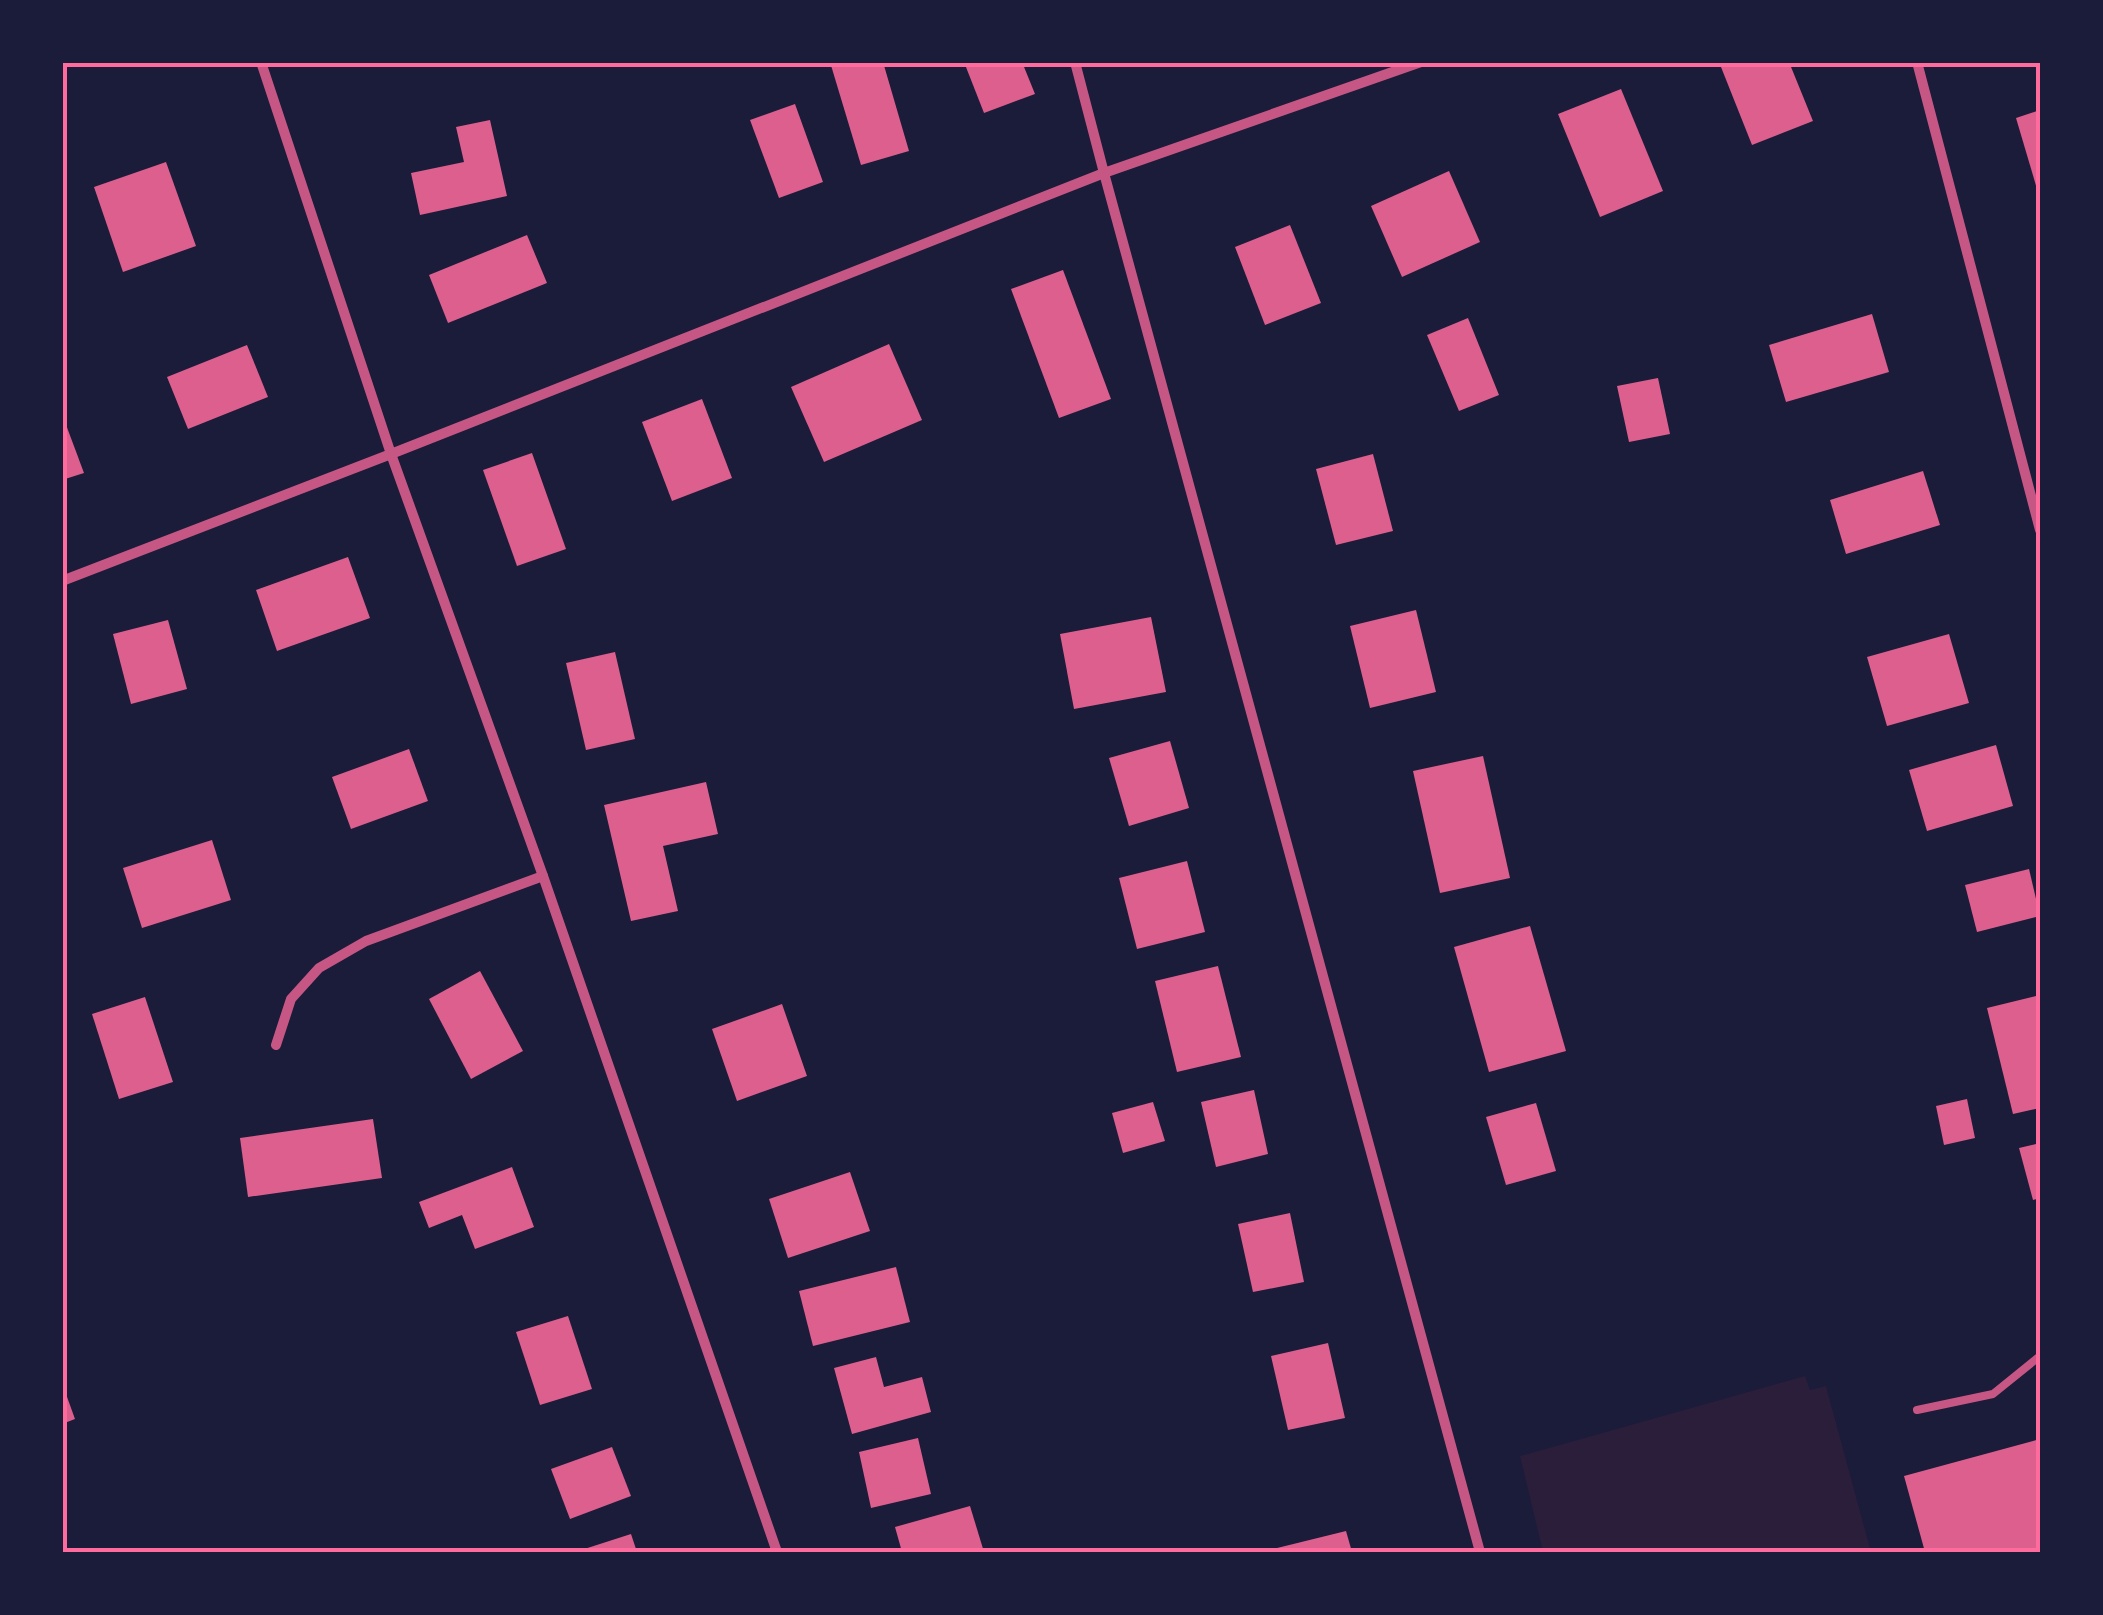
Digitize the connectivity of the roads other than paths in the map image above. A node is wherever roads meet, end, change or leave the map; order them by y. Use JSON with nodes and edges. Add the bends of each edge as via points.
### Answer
{"nodes":[{"id":1,"x":261,"y":62,"type":"edge"},
{"id":2,"x":1076,"y":62,"type":"edge"},
{"id":3,"x":1421,"y":62,"type":"edge"},
{"id":4,"x":1917,"y":62,"type":"edge"},
{"id":5,"x":1104,"y":173,"type":"junction"},
{"id":6,"x":391,"y":454,"type":"junction"},
{"id":7,"x":2040,"y":530,"type":"edge"},
{"id":8,"x":62,"y":581,"type":"edge"},
{"id":9,"x":543,"y":876,"type":"junction"},
{"id":10,"x":276,"y":1045,"type":"dead end"},
{"id":11,"x":2040,"y":1356,"type":"edge"},
{"id":12,"x":1917,"y":1410,"type":"dead end"},
{"id":13,"x":777,"y":1552,"type":"edge"},
{"id":14,"x":1480,"y":1552,"type":"edge"}],
"edges":[{"from":1,"to":6,"type":"street"},
{"from":2,"to":5,"type":"street"},
{"from":3,"to":5,"type":"street"},
{"from":4,"to":7,"type":"street"},
{"from":5,"to":6,"type":"street"},
{"from":5,"to":14,"type":"street"},
{"from":6,"to":8,"type":"street"},
{"from":6,"to":9,"type":"street"},
{"from":9,"to":10,"type":"street","via":[[366,940],[318,968],[291,999]]},
{"from":9,"to":13,"type":"street"},
{"from":11,"to":12,"type":"lane","via":[[1993,1394]]}]}
